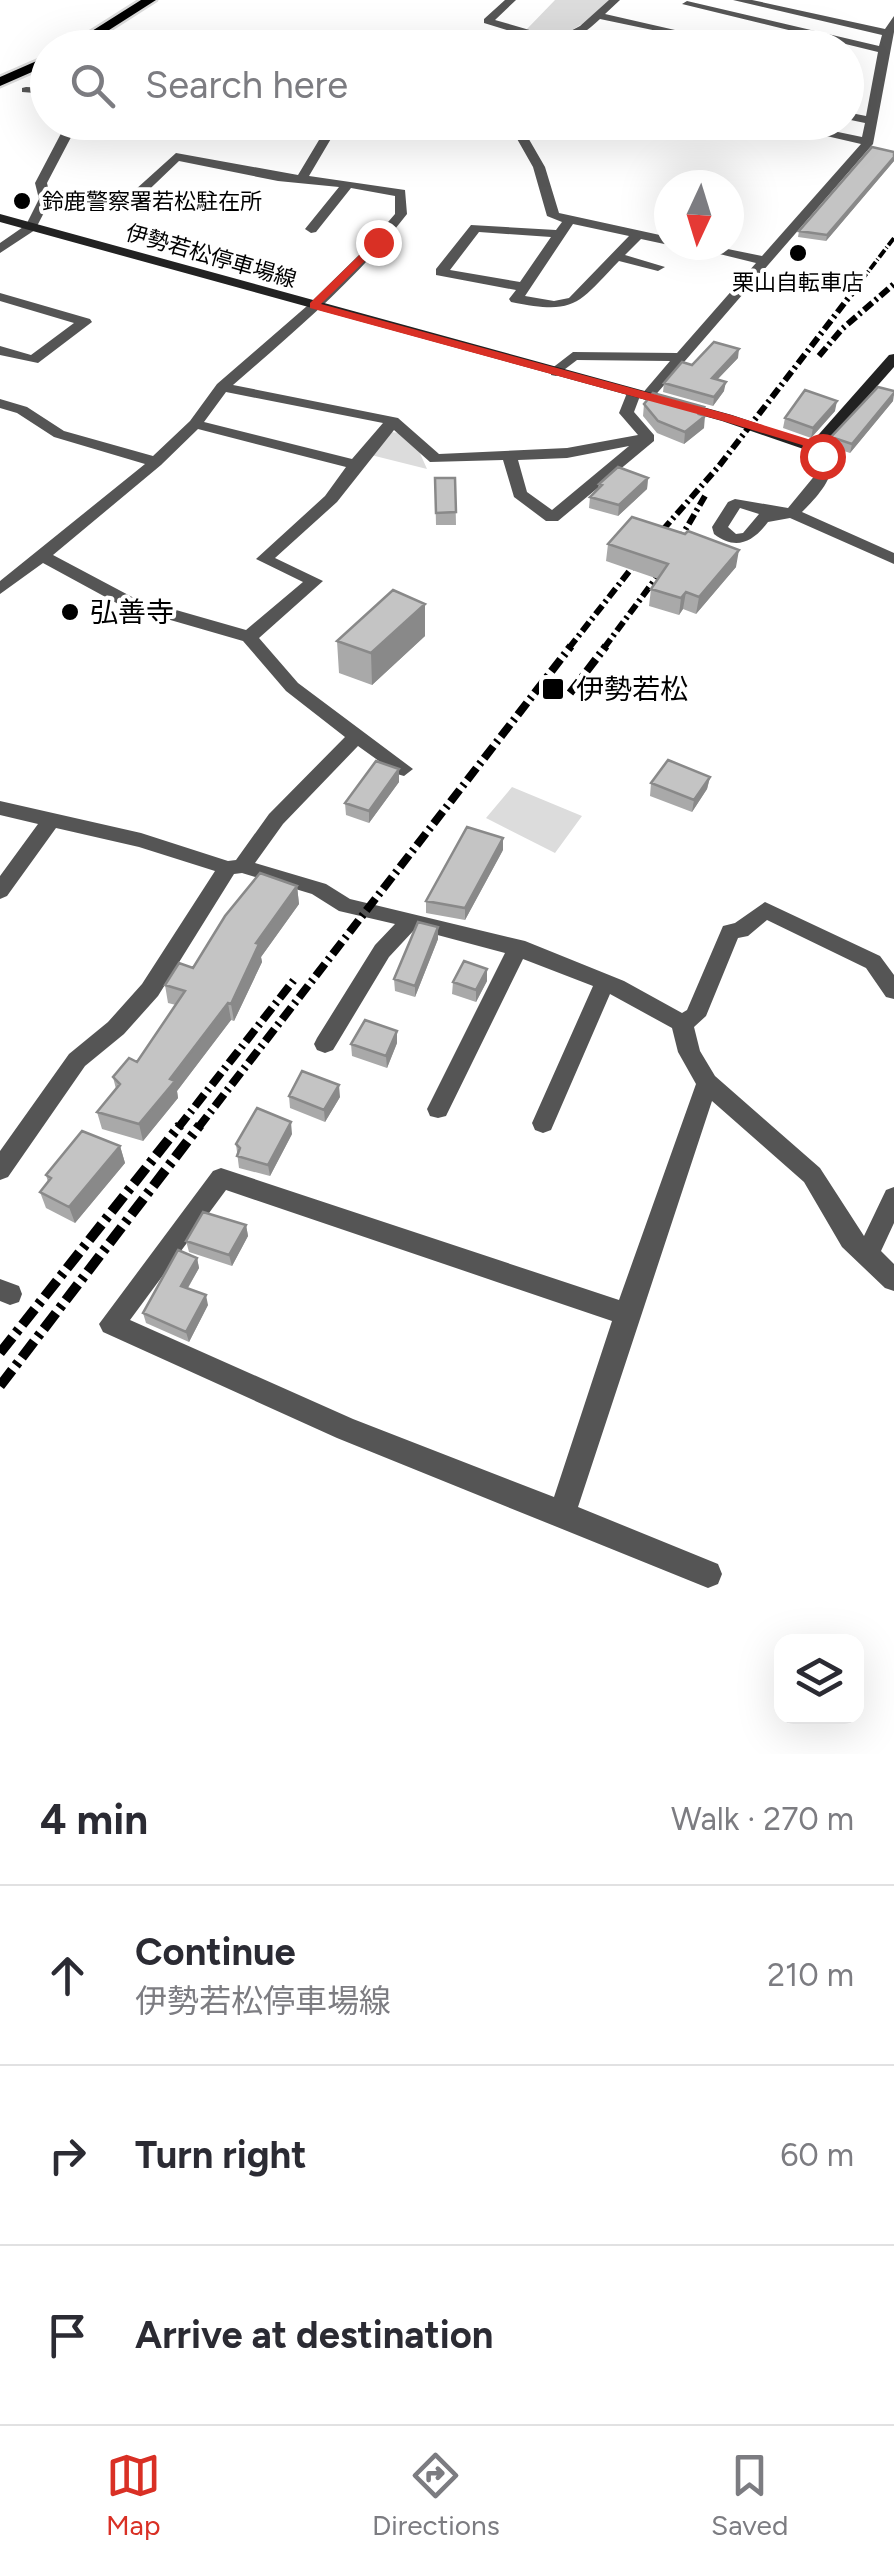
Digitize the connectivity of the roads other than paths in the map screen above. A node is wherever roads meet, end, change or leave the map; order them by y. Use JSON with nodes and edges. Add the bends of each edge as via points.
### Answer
{"nodes":[{"id":1,"x":150,"y":0,"type":"edge"},
{"id":2,"x":512,"y":0,"type":"edge"},
{"id":3,"x":615,"y":0,"type":"edge"},
{"id":4,"x":738,"y":0,"type":"edge"},
{"id":5,"x":687,"y":4,"type":"dead end"},
{"id":6,"x":598,"y":16,"type":"junction"},
{"id":7,"x":894,"y":18,"type":"edge"},
{"id":8,"x":99,"y":30,"type":"edge"},
{"id":9,"x":512,"y":30,"type":"edge"},
{"id":10,"x":576,"y":30,"type":"edge"},
{"id":11,"x":666,"y":30,"type":"edge"},
{"id":12,"x":798,"y":30,"type":"edge"},
{"id":13,"x":888,"y":33,"type":"junction"},
{"id":14,"x":864,"y":45,"type":"edge"},
{"id":15,"x":884,"y":50,"type":"junction"},
{"id":16,"x":30,"y":71,"type":"edge"},
{"id":17,"x":0,"y":82,"type":"edge"},
{"id":18,"x":26,"y":90,"type":"dead end"},
{"id":19,"x":30,"y":90,"type":"edge"},
{"id":20,"x":864,"y":120,"type":"edge"},
{"id":21,"x":871,"y":122,"type":"junction"},
{"id":22,"x":63,"y":140,"type":"edge"},
{"id":23,"x":324,"y":140,"type":"edge"},
{"id":24,"x":526,"y":140,"type":"edge"},
{"id":25,"x":858,"y":140,"type":"edge"},
{"id":26,"x":868,"y":142,"type":"junction"},
{"id":27,"x":301,"y":180,"type":"junction"},
{"id":28,"x":348,"y":184,"type":"junction"},
{"id":29,"x":43,"y":196,"type":"junction"},
{"id":30,"x":0,"y":218,"type":"edge"},
{"id":31,"x":569,"y":220,"type":"junction"},
{"id":32,"x":31,"y":227,"type":"junction"},
{"id":33,"x":311,"y":229,"type":"dead end"},
{"id":34,"x":559,"y":234,"type":"junction"},
{"id":35,"x":638,"y":234,"type":"junction"},
{"id":36,"x":654,"y":238,"type":"edge"},
{"id":37,"x":0,"y":250,"type":"edge"},
{"id":38,"x":615,"y":256,"type":"junction"},
{"id":39,"x":744,"y":256,"type":"edge"},
{"id":40,"x":762,"y":260,"type":"junction"},
{"id":41,"x":658,"y":267,"type":"dead end"},
{"id":42,"x":524,"y":287,"type":"junction"},
{"id":43,"x":0,"y":297,"type":"edge"},
{"id":44,"x":315,"y":306,"type":"junction"},
{"id":45,"x":0,"y":350,"type":"edge"},
{"id":46,"x":679,"y":358,"type":"junction"},
{"id":47,"x":894,"y":358,"type":"edge"},
{"id":48,"x":556,"y":372,"type":"junction"},
{"id":49,"x":222,"y":387,"type":"junction"},
{"id":50,"x":640,"y":394,"type":"junction"},
{"id":51,"x":0,"y":403,"type":"edge"},
{"id":52,"x":393,"y":420,"type":"junction"},
{"id":53,"x":194,"y":424,"type":"junction"},
{"id":54,"x":649,"y":438,"type":"junction"},
{"id":55,"x":815,"y":448,"type":"junction"},
{"id":56,"x":510,"y":457,"type":"junction"},
{"id":57,"x":156,"y":462,"type":"junction"},
{"id":58,"x":356,"y":466,"type":"junction"},
{"id":59,"x":41,"y":555,"type":"junction"},
{"id":60,"x":894,"y":559,"type":"edge"},
{"id":61,"x":0,"y":589,"type":"edge"},
{"id":62,"x":248,"y":637,"type":"junction"},
{"id":63,"x":356,"y":736,"type":"junction"},
{"id":64,"x":404,"y":769,"type":"dead end"},
{"id":65,"x":0,"y":808,"type":"edge"},
{"id":66,"x":50,"y":820,"type":"junction"},
{"id":67,"x":235,"y":867,"type":"junction"},
{"id":68,"x":0,"y":891,"type":"edge"},
{"id":69,"x":411,"y":920,"type":"junction"},
{"id":70,"x":518,"y":947,"type":"junction"},
{"id":71,"x":891,"y":977,"type":"edge"},
{"id":72,"x":605,"y":982,"type":"junction"},
{"id":73,"x":682,"y":1023,"type":"junction"},
{"id":74,"x":325,"y":1044,"type":"dead end"},
{"id":75,"x":707,"y":1083,"type":"junction"},
{"id":76,"x":438,"y":1109,"type":"dead end"},
{"id":77,"x":542,"y":1123,"type":"dead end"},
{"id":78,"x":0,"y":1170,"type":"edge"},
{"id":79,"x":894,"y":1197,"type":"edge"},
{"id":80,"x":867,"y":1256,"type":"junction"},
{"id":81,"x":894,"y":1280,"type":"edge"},
{"id":82,"x":627,"y":1314,"type":"junction"},
{"id":83,"x":562,"y":1514,"type":"junction"},
{"id":84,"x":708,"y":1574,"type":"dead end"}],
"edges":[{"from":1,"to":8,"type":"main road"},
{"from":2,"to":9,"type":"street","via":[[488,21]]},
{"from":3,"to":6,"type":"street"},
{"from":4,"to":13,"type":"street"},
{"from":5,"to":12,"type":"street"},
{"from":6,"to":10,"type":"street"},
{"from":6,"to":11,"type":"street"},
{"from":7,"to":13,"type":"street"},
{"from":13,"to":15,"type":"street"},
{"from":14,"to":15,"type":"street"},
{"from":15,"to":21,"type":"street"},
{"from":16,"to":17,"type":"main road"},
{"from":18,"to":19,"type":"street"},
{"from":20,"to":21,"type":"street"},
{"from":21,"to":26,"type":"street"},
{"from":22,"to":29,"type":"street","via":[[41,182]]},
{"from":23,"to":27,"type":"street"},
{"from":24,"to":31,"type":"street","via":[[553,216]]},
{"from":25,"to":26,"type":"street"},
{"from":26,"to":40,"type":"street"},
{"from":27,"to":28,"type":"street"},
{"from":27,"to":29,"type":"street","via":[[176,157],[128,203]]},
{"from":28,"to":33,"type":"street"},
{"from":28,"to":44,"type":"street","via":[[398,190],[401,214]]},
{"from":29,"to":32,"type":"street"},
{"from":30,"to":32,"type":"main road","name":"伊勢若松停車場線"},
{"from":31,"to":34,"type":"street"},
{"from":31,"to":35,"type":"street"},
{"from":32,"to":37,"type":"street"},
{"from":32,"to":44,"type":"main road","name":"伊勢若松停車場線"},
{"from":34,"to":42,"type":"street"},
{"from":34,"to":42,"type":"street","via":[[476,228],[441,272]]},
{"from":35,"to":36,"type":"street"},
{"from":35,"to":38,"type":"street"},
{"from":38,"to":41,"type":"street"},
{"from":38,"to":42,"type":"street","via":[[574,301],[554,306],[516,299]]},
{"from":39,"to":40,"type":"street"},
{"from":40,"to":46,"type":"street"},
{"from":43,"to":45,"type":"street","via":[[85,322],[33,360]]},
{"from":44,"to":48,"type":"main road","name":"伊勢若松停車場線"},
{"from":44,"to":49,"type":"street"},
{"from":46,"to":48,"type":"street","via":[[574,356]]},
{"from":46,"to":50,"type":"street"},
{"from":47,"to":55,"type":"main road","via":[[876,388]]},
{"from":48,"to":50,"type":"main road","name":"伊勢若松停車場線"},
{"from":49,"to":52,"type":"street"},
{"from":49,"to":53,"type":"street"},
{"from":50,"to":54,"type":"street","via":[[626,413]]},
{"from":50,"to":55,"type":"main road","name":"伊勢若松停車場線"},
{"from":51,"to":57,"type":"street","via":[[59,434]]},
{"from":52,"to":56,"type":"street","via":[[435,459]]},
{"from":52,"to":58,"type":"street"},
{"from":53,"to":57,"type":"street"},
{"from":53,"to":58,"type":"street"},
{"from":54,"to":56,"type":"street"},
{"from":54,"to":56,"type":"street","via":[[552,518],[520,494]]},
{"from":55,"to":60,"type":"street","via":[[826,475],[792,512]]},
{"from":57,"to":59,"type":"street"},
{"from":58,"to":62,"type":"street","via":[[331,499],[264,559],[315,581]]},
{"from":59,"to":61,"type":"street"},
{"from":59,"to":62,"type":"street","via":[[128,602]]},
{"from":62,"to":63,"type":"street","via":[[292,687]]},
{"from":63,"to":64,"type":"street"},
{"from":63,"to":67,"type":"street"},
{"from":65,"to":66,"type":"street"},
{"from":66,"to":67,"type":"street"},
{"from":66,"to":68,"type":"street"},
{"from":67,"to":69,"type":"street"},
{"from":67,"to":78,"type":"street","via":[[150,990],[77,1060]]},
{"from":69,"to":70,"type":"street"},
{"from":69,"to":74,"type":"street","via":[[382,951]]},
{"from":70,"to":72,"type":"street"},
{"from":70,"to":76,"type":"street"},
{"from":71,"to":73,"type":"street","via":[[765,910],[730,932],[694,1016]]},
{"from":72,"to":73,"type":"street"},
{"from":72,"to":77,"type":"street"},
{"from":73,"to":75,"type":"street"},
{"from":75,"to":80,"type":"street","via":[[812,1175]]},
{"from":75,"to":82,"type":"street"},
{"from":79,"to":80,"type":"street"},
{"from":80,"to":81,"type":"street"},
{"from":82,"to":83,"type":"street"},
{"from":82,"to":83,"type":"street","via":[[222,1178],[112,1324],[346,1429]]},
{"from":83,"to":84,"type":"street"}]}
